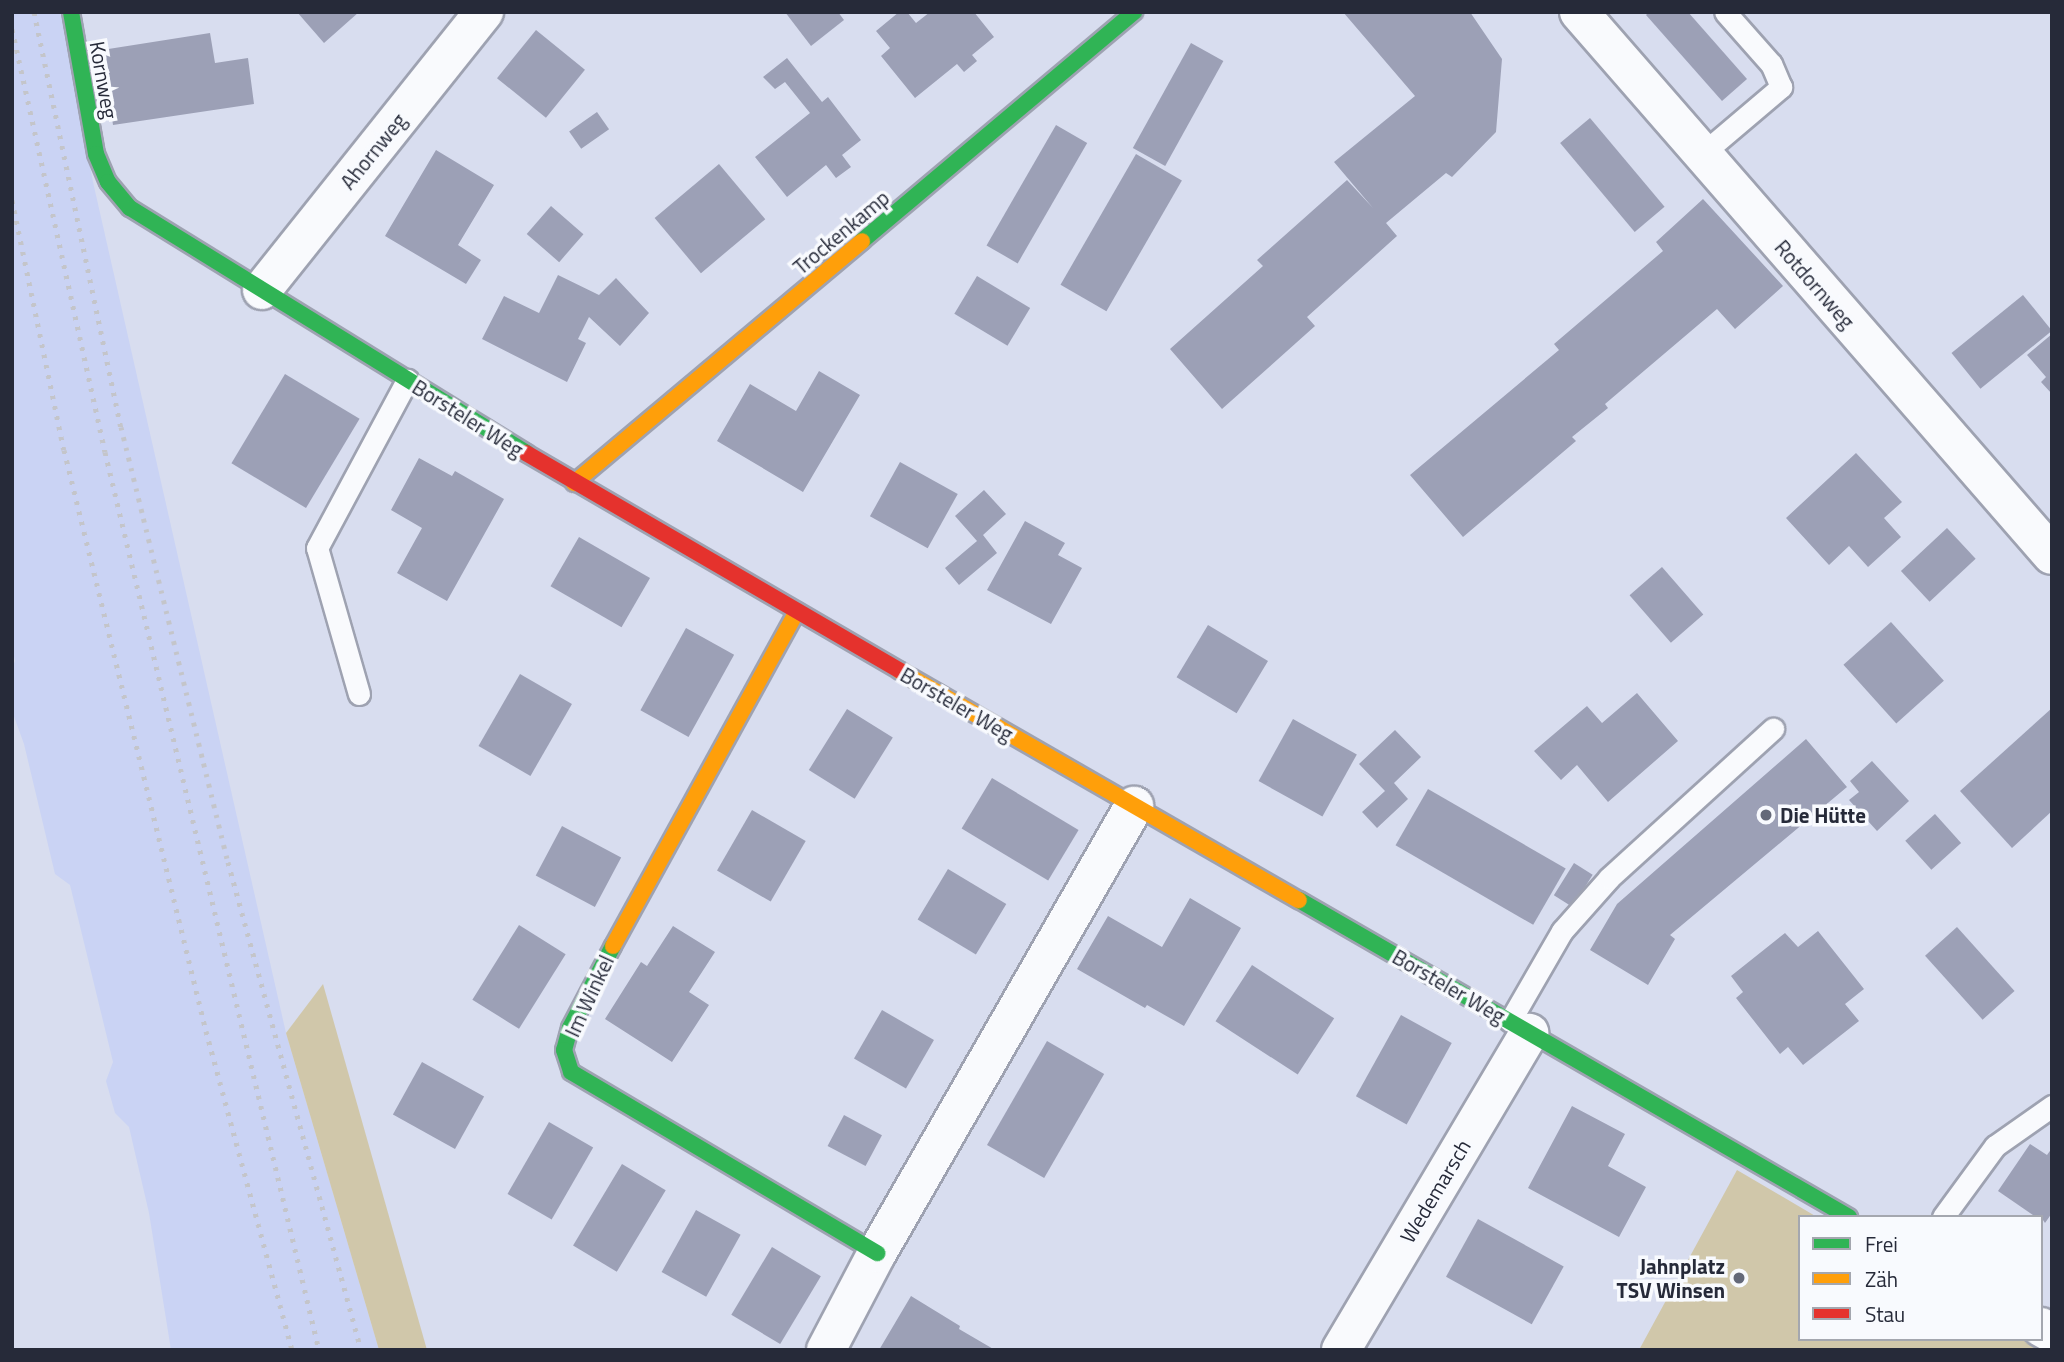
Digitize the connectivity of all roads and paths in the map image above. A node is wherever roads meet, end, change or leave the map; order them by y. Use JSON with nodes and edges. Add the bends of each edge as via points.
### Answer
{"nodes":[{"id":1,"x":71,"y":12,"type":"edge"},
{"id":2,"x":484,"y":12,"type":"edge"},
{"id":3,"x":1134,"y":12,"type":"edge"},
{"id":4,"x":1579,"y":12,"type":"edge"},
{"id":5,"x":1725,"y":12,"type":"edge"},
{"id":6,"x":96,"y":154,"type":"joint"},
{"id":7,"x":1702,"y":154,"type":"junction"},
{"id":8,"x":262,"y":290,"type":"junction"},
{"id":9,"x":407,"y":380,"type":"junction"},
{"id":10,"x":574,"y":483,"type":"junction"},
{"id":11,"x":2052,"y":555,"type":"edge"},
{"id":12,"x":797,"y":611,"type":"junction"},
{"id":13,"x":359,"y":694,"type":"dead end"},
{"id":14,"x":1773,"y":729,"type":"dead end"},
{"id":15,"x":1134,"y":806,"type":"junction"},
{"id":16,"x":1519,"y":1027,"type":"junction"},
{"id":17,"x":2052,"y":1106,"type":"edge"},
{"id":18,"x":1846,"y":1215,"type":"edge"},
{"id":19,"x":1944,"y":1215,"type":"edge"},
{"id":20,"x":877,"y":1253,"type":"junction"},
{"id":21,"x":826,"y":1350,"type":"edge"},
{"id":22,"x":1341,"y":1350,"type":"edge"}],
"edges":[{"from":1,"to":6,"type":"street","name":"Kornweg"},
{"from":2,"to":8,"type":"street","name":"Ahornweg"},
{"from":3,"to":10,"type":"street","name":"Trockenkamp"},
{"from":4,"to":7,"type":"street","name":"Rotdornweg"},
{"from":5,"to":7,"type":"lane","via":[[1771,64],[1781,87]]},
{"from":6,"to":8,"type":"street","name":"Borsteler Weg","via":[[108,182],[130,208]]},
{"from":7,"to":11,"type":"street","name":"Rotdornweg"},
{"from":8,"to":9,"type":"street","name":"Borsteler Weg"},
{"from":9,"to":10,"type":"street","name":"Borsteler Weg"},
{"from":9,"to":13,"type":"lane","via":[[317,548]]},
{"from":10,"to":12,"type":"street","name":"Borsteler Weg"},
{"from":12,"to":15,"type":"street","name":"Borsteler Weg"},
{"from":12,"to":20,"type":"street","name":"Im Winkel","via":[[594,980],[564,1051],[571,1072]]},
{"from":14,"to":16,"type":"lane","via":[[1609,878],[1562,930]]},
{"from":15,"to":16,"type":"street","name":"Borsteler Weg"},
{"from":15,"to":20,"type":"street"},
{"from":16,"to":18,"type":"street","name":"Borsteler Weg"},
{"from":16,"to":22,"type":"street","name":"Wedemarsch"},
{"from":17,"to":19,"type":"lane","via":[[1995,1146]]},
{"from":20,"to":21,"type":"street"}]}
